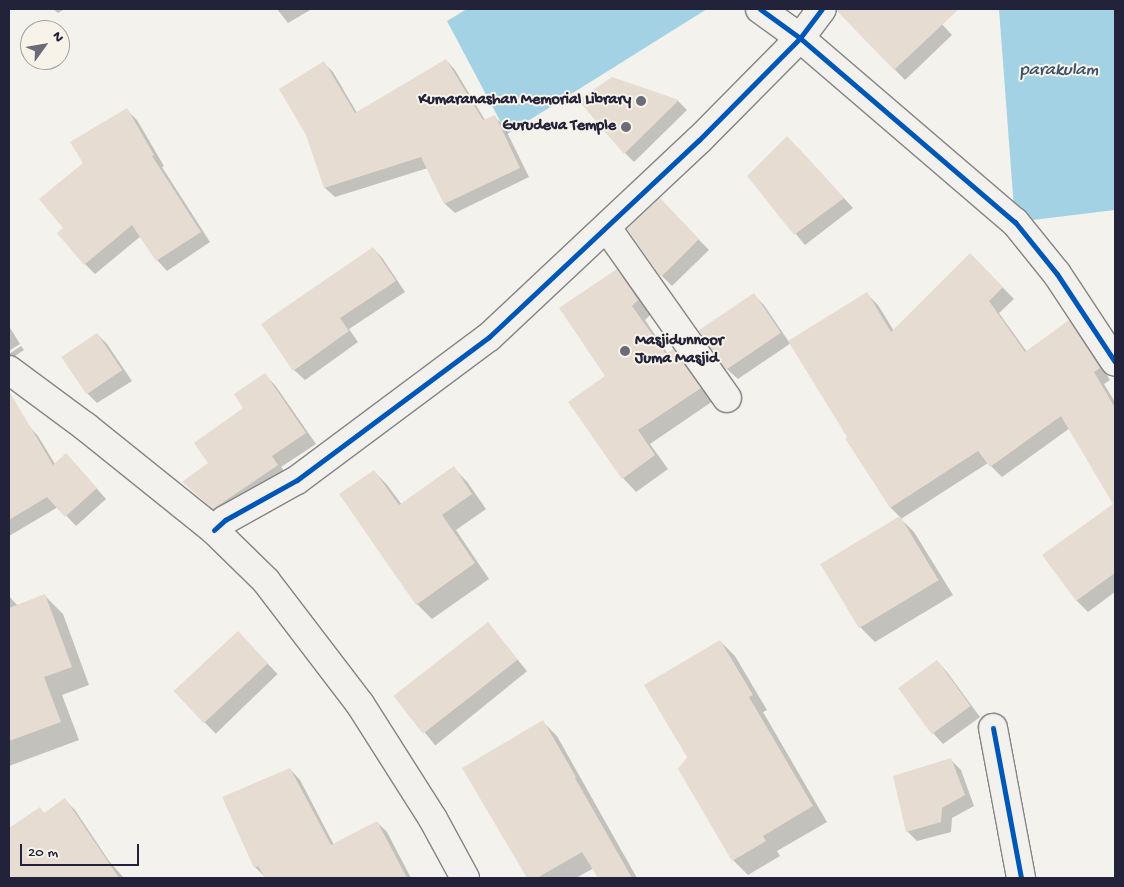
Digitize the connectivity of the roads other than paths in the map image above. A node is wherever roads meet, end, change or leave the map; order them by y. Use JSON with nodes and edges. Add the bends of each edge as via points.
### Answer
{"nodes":[{"id":1,"x":760,"y":9,"type":"edge"},
{"id":2,"x":822,"y":9,"type":"edge"},
{"id":3,"x":800,"y":38,"type":"junction"},
{"id":4,"x":607,"y":228,"type":"junction"},
{"id":5,"x":1115,"y":362,"type":"edge"},
{"id":6,"x":9,"y":370,"type":"edge"},
{"id":7,"x":727,"y":398,"type":"dead end"},
{"id":8,"x":214,"y":530,"type":"junction"},
{"id":9,"x":993,"y":728,"type":"dead end"},
{"id":10,"x":465,"y":878,"type":"edge"},
{"id":11,"x":1021,"y":878,"type":"edge"}],
"edges":[{"from":1,"to":3,"type":"street"},
{"from":2,"to":3,"type":"street"},
{"from":3,"to":4,"type":"street"},
{"from":3,"to":5,"type":"street","via":[[1015,222],[1057,274]]},
{"from":4,"to":7,"type":"street"},
{"from":4,"to":8,"type":"street","via":[[489,337],[434,380],[297,480],[225,520]]},
{"from":6,"to":8,"type":"street","via":[[86,426]]},
{"from":8,"to":10,"type":"street","via":[[266,581],[360,704],[433,819]]},
{"from":9,"to":11,"type":"street"}]}
